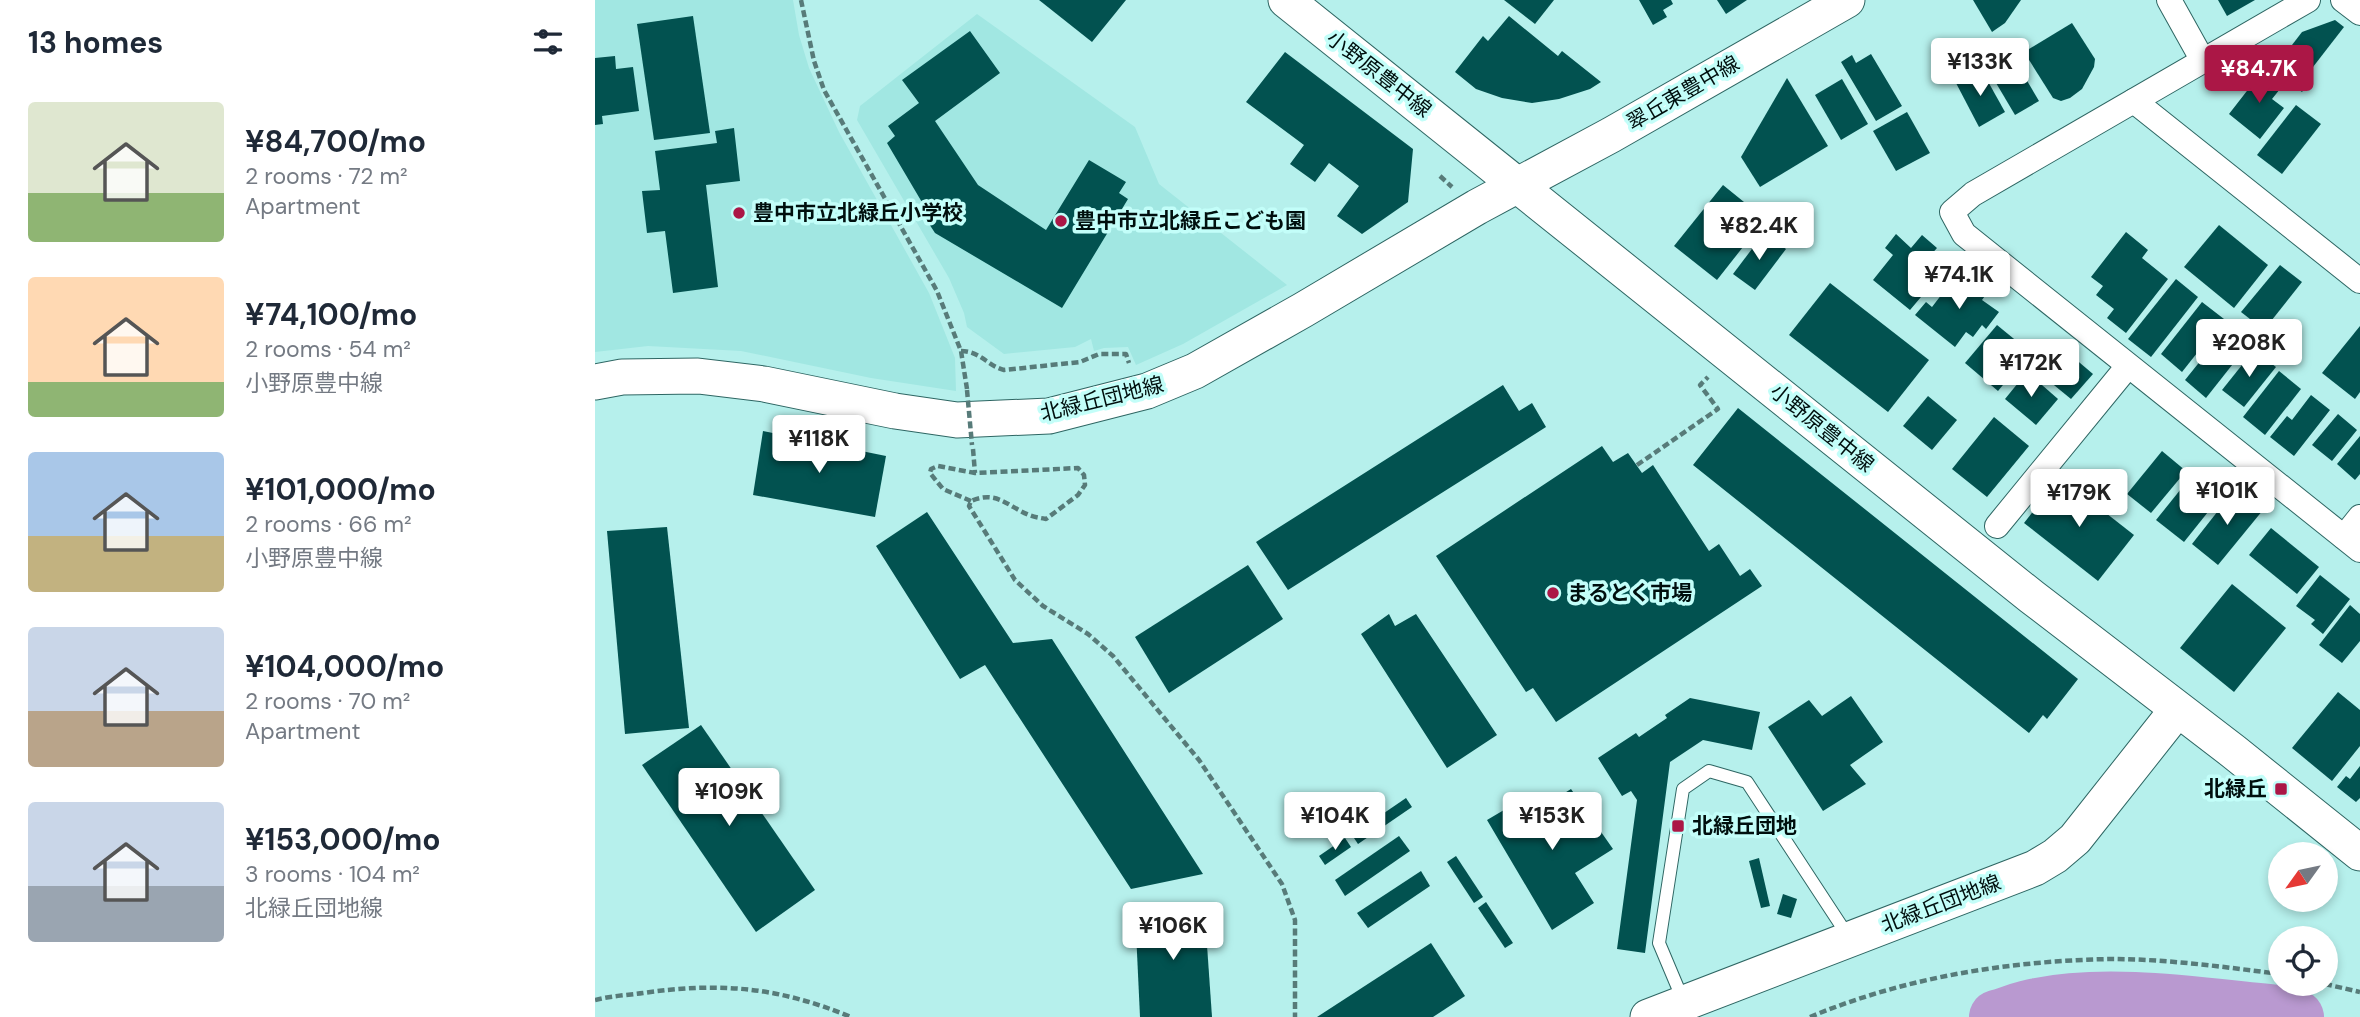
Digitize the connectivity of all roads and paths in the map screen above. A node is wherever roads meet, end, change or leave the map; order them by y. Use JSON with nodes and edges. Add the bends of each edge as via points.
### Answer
{"nodes":[{"id":1,"x":801,"y":0,"type":"edge"},
{"id":2,"x":1286,"y":0,"type":"edge"},
{"id":3,"x":1847,"y":0,"type":"edge"},
{"id":4,"x":2169,"y":0,"type":"edge"},
{"id":5,"x":2308,"y":0,"type":"edge"},
{"id":6,"x":2343,"y":0,"type":"edge"},
{"id":7,"x":2360,"y":13,"type":"edge"},
{"id":8,"x":2203,"y":61,"type":"junction"},
{"id":9,"x":2134,"y":101,"type":"junction"},
{"id":10,"x":1440,"y":176,"type":"dead end"},
{"id":11,"x":1519,"y":184,"type":"junction"},
{"id":12,"x":1453,"y":187,"type":"dead end"},
{"id":13,"x":2360,"y":281,"type":"edge"},
{"id":14,"x":961,"y":351,"type":"junction"},
{"id":15,"x":1120,"y":354,"type":"dead end"},
{"id":16,"x":2128,"y":366,"type":"junction"},
{"id":17,"x":1710,"y":374,"type":"dead end"},
{"id":18,"x":595,"y":382,"type":"edge"},
{"id":19,"x":1637,"y":465,"type":"dead end"},
{"id":20,"x":975,"y":473,"type":"junction"},
{"id":21,"x":971,"y":501,"type":"junction"},
{"id":22,"x":2360,"y":516,"type":"edge"},
{"id":23,"x":1997,"y":526,"type":"dead end"},
{"id":24,"x":2352,"y":543,"type":"edge"},
{"id":25,"x":2177,"y":709,"type":"junction"},
{"id":26,"x":2360,"y":853,"type":"edge"},
{"id":27,"x":1850,"y":939,"type":"junction"},
{"id":28,"x":2268,"y":973,"type":"edge"},
{"id":29,"x":2338,"y":987,"type":"edge"},
{"id":30,"x":2360,"y":992,"type":"edge"},
{"id":31,"x":595,"y":1000,"type":"edge"},
{"id":32,"x":1685,"y":1003,"type":"junction"},
{"id":33,"x":851,"y":1017,"type":"edge"},
{"id":34,"x":1295,"y":1017,"type":"edge"},
{"id":35,"x":1648,"y":1017,"type":"edge"},
{"id":36,"x":1810,"y":1017,"type":"edge"}],
"edges":[{"from":1,"to":14,"type":"path","via":[[824,90],[926,270]]},
{"from":2,"to":11,"type":"street","name":"小野原豊中線"},
{"from":3,"to":11,"type":"street","name":"翠丘東豊中線"},
{"from":4,"to":8,"type":"street"},
{"from":5,"to":8,"type":"street"},
{"from":6,"to":7,"type":"street"},
{"from":8,"to":9,"type":"street"},
{"from":9,"to":13,"type":"street"},
{"from":9,"to":16,"type":"street","via":[[1973,194],[1952,212],[1964,234]]},
{"from":10,"to":12,"type":"path"},
{"from":11,"to":18,"type":"street","name":"北緑丘団地線","via":[[1195,371],[1147,391],[1049,416],[957,419],[698,376]]},
{"from":11,"to":25,"type":"street","name":"小野原豊中線"},
{"from":14,"to":15,"type":"path","via":[[981,355],[1004,370]]},
{"from":14,"to":20,"type":"path","bridge":true},
{"from":16,"to":23,"type":"street"},
{"from":16,"to":24,"type":"street"},
{"from":17,"to":19,"type":"path","via":[[1700,385],[1718,410]]},
{"from":20,"to":21,"type":"path","via":[[939,466],[930,473],[943,489]]},
{"from":20,"to":21,"type":"path","via":[[1077,468],[1085,485],[1046,519],[1028,515],[1002,499]]},
{"from":21,"to":34,"type":"path","via":[[978,523],[1015,580],[1113,656],[1199,760],[1282,884],[1295,919]]},
{"from":22,"to":24,"type":"street"},
{"from":25,"to":26,"type":"street","name":"小野原豊中線"},
{"from":25,"to":27,"type":"street","name":"北緑丘団地線","via":[[2075,839],[2055,856]]},
{"from":27,"to":32,"type":"street","name":"北緑丘団地線"},
{"from":27,"to":32,"type":"lane","via":[[1747,782],[1709,771],[1683,789],[1660,943]]},
{"from":28,"to":36,"type":"path","via":[[2113,959],[2025,963],[1927,978]]},
{"from":29,"to":30,"type":"path"},
{"from":31,"to":33,"type":"path","via":[[686,987],[731,986],[803,999]]},
{"from":32,"to":35,"type":"street","name":"北緑丘団地線"}]}
